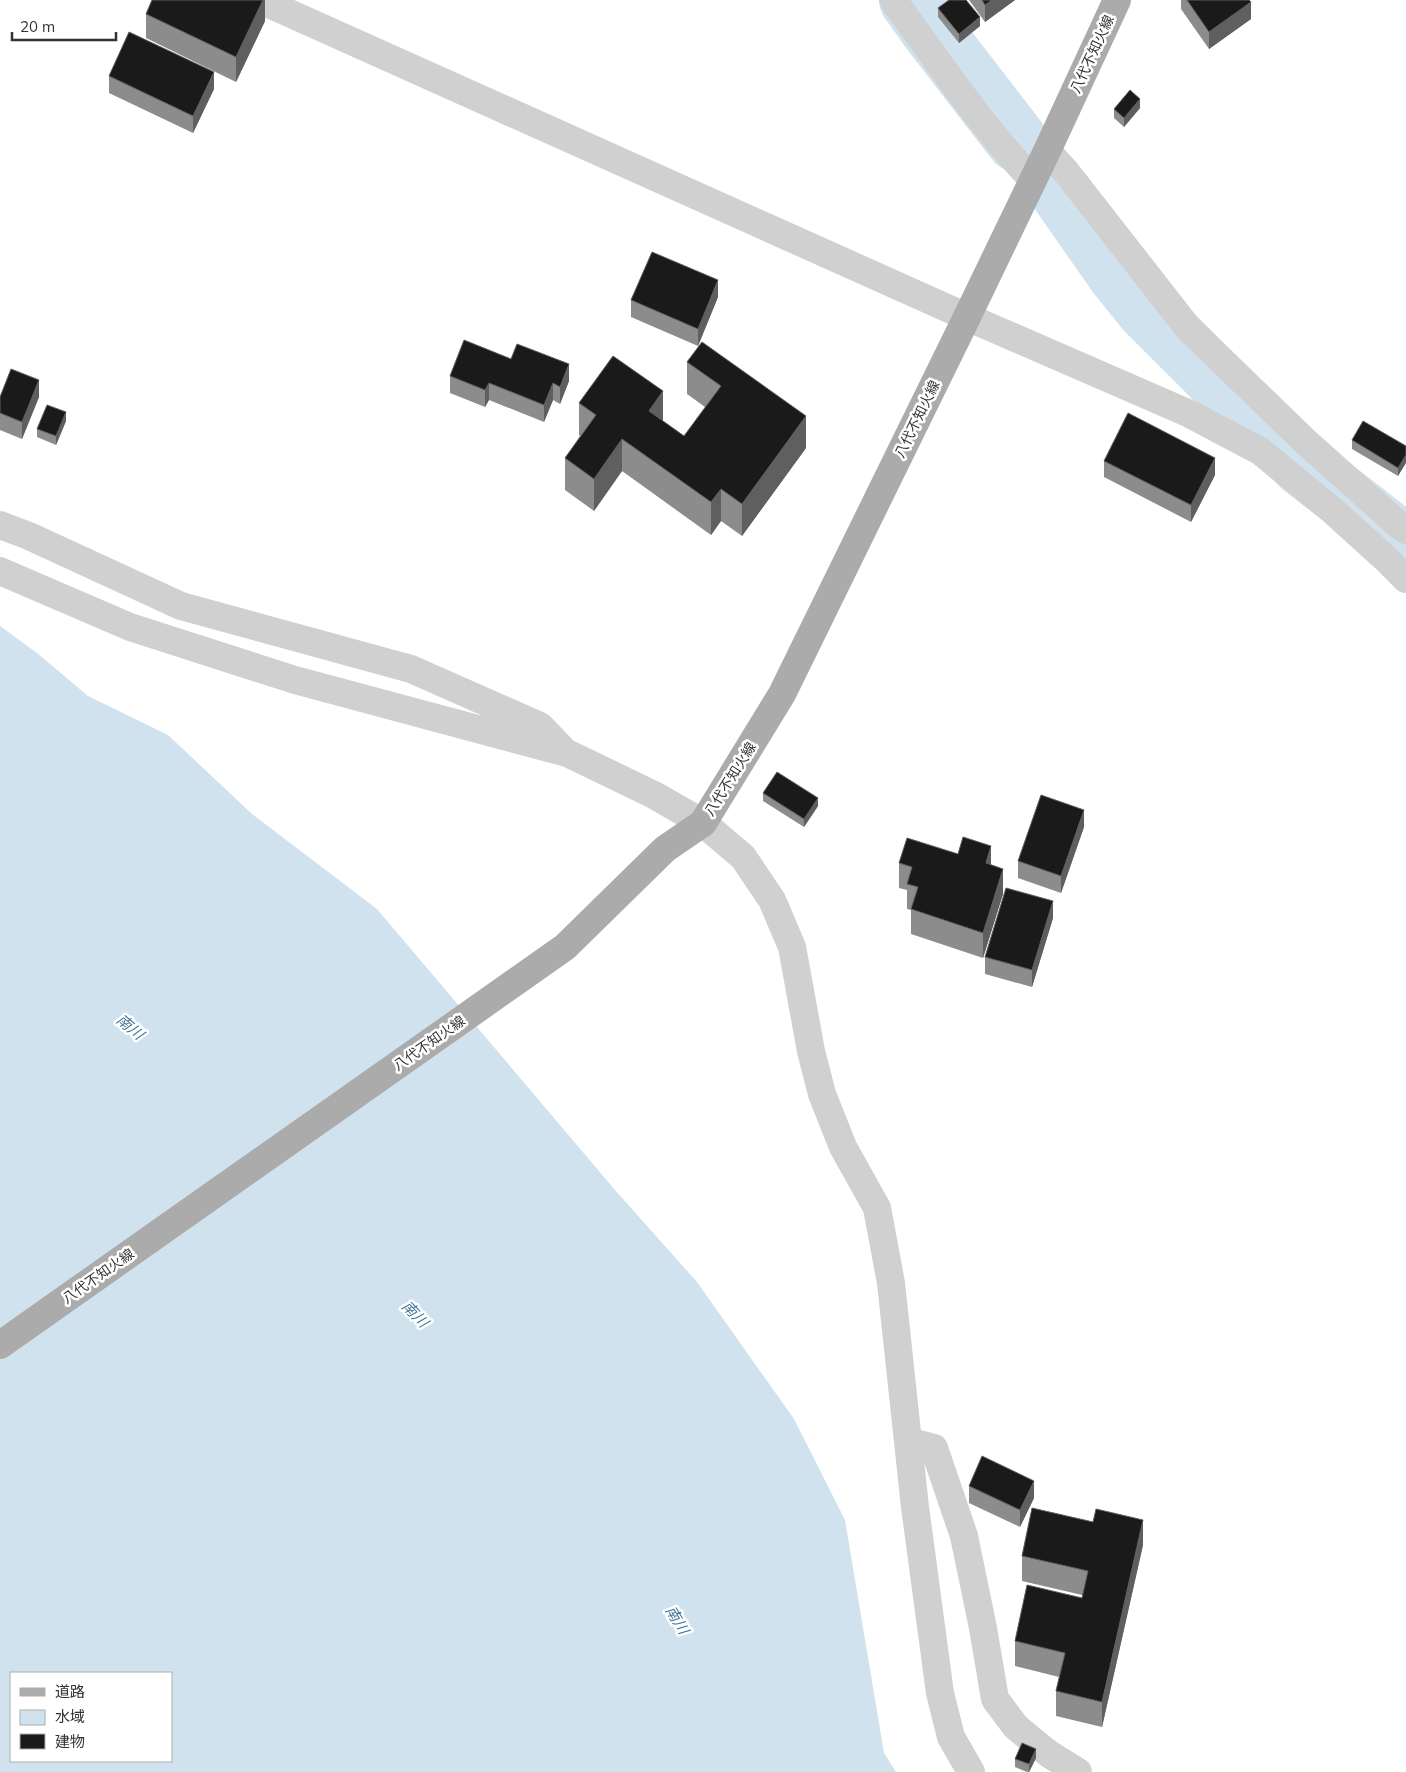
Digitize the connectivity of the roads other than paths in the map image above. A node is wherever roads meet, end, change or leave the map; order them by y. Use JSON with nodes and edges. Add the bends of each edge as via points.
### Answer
{"nodes":[{"id":1,"x":260,"y":0,"type":"edge"},
{"id":2,"x":893,"y":0,"type":"edge"},
{"id":3,"x":1117,"y":0,"type":"edge"},
{"id":4,"x":1047,"y":151,"type":"junction"},
{"id":5,"x":1032,"y":180,"type":"junction"},
{"id":6,"x":967,"y":317,"type":"junction"},
{"id":7,"x":0,"y":525,"type":"edge"},
{"id":8,"x":1406,"y":530,"type":"edge"},
{"id":9,"x":0,"y":571,"type":"edge"},
{"id":10,"x":1406,"y":579,"type":"edge"},
{"id":11,"x":567,"y":753,"type":"junction"},
{"id":12,"x":703,"y":823,"type":"junction"},
{"id":13,"x":0,"y":1345,"type":"edge"},
{"id":14,"x":908,"y":1441,"type":"junction"},
{"id":15,"x":971,"y":1772,"type":"edge"},
{"id":16,"x":1078,"y":1772,"type":"edge"}],
"edges":[{"from":1,"to":6,"type":"street"},
{"from":2,"to":5,"type":"street","via":[[974,110]]},
{"from":3,"to":4,"type":"main road","name":"八代不知火線"},
{"from":4,"to":5,"type":"main road","name":"八代不知火線"},
{"from":4,"to":8,"type":"street","via":[[1188,328],[1307,443]]},
{"from":5,"to":6,"type":"main road","name":"八代不知火線"},
{"from":6,"to":10,"type":"street","via":[[1190,414],[1260,451],[1332,510]]},
{"from":6,"to":12,"type":"main road","name":"八代不知火線","via":[[782,694]]},
{"from":7,"to":11,"type":"street","via":[[181,606],[412,669],[540,726]]},
{"from":9,"to":11,"type":"street","via":[[130,627],[286,678]]},
{"from":11,"to":12,"type":"street"},
{"from":12,"to":13,"type":"main road","name":"八代不知火線","via":[[665,849],[565,947]]},
{"from":12,"to":14,"type":"street","via":[[744,857],[772,900],[792,946],[822,1094],[843,1147],[877,1208],[891,1283]]},
{"from":14,"to":15,"type":"street","via":[[940,1693],[951,1737]]},
{"from":14,"to":16,"type":"street","via":[[934,1448],[952,1501],[966,1546],[995,1699],[1016,1727]]}]}
